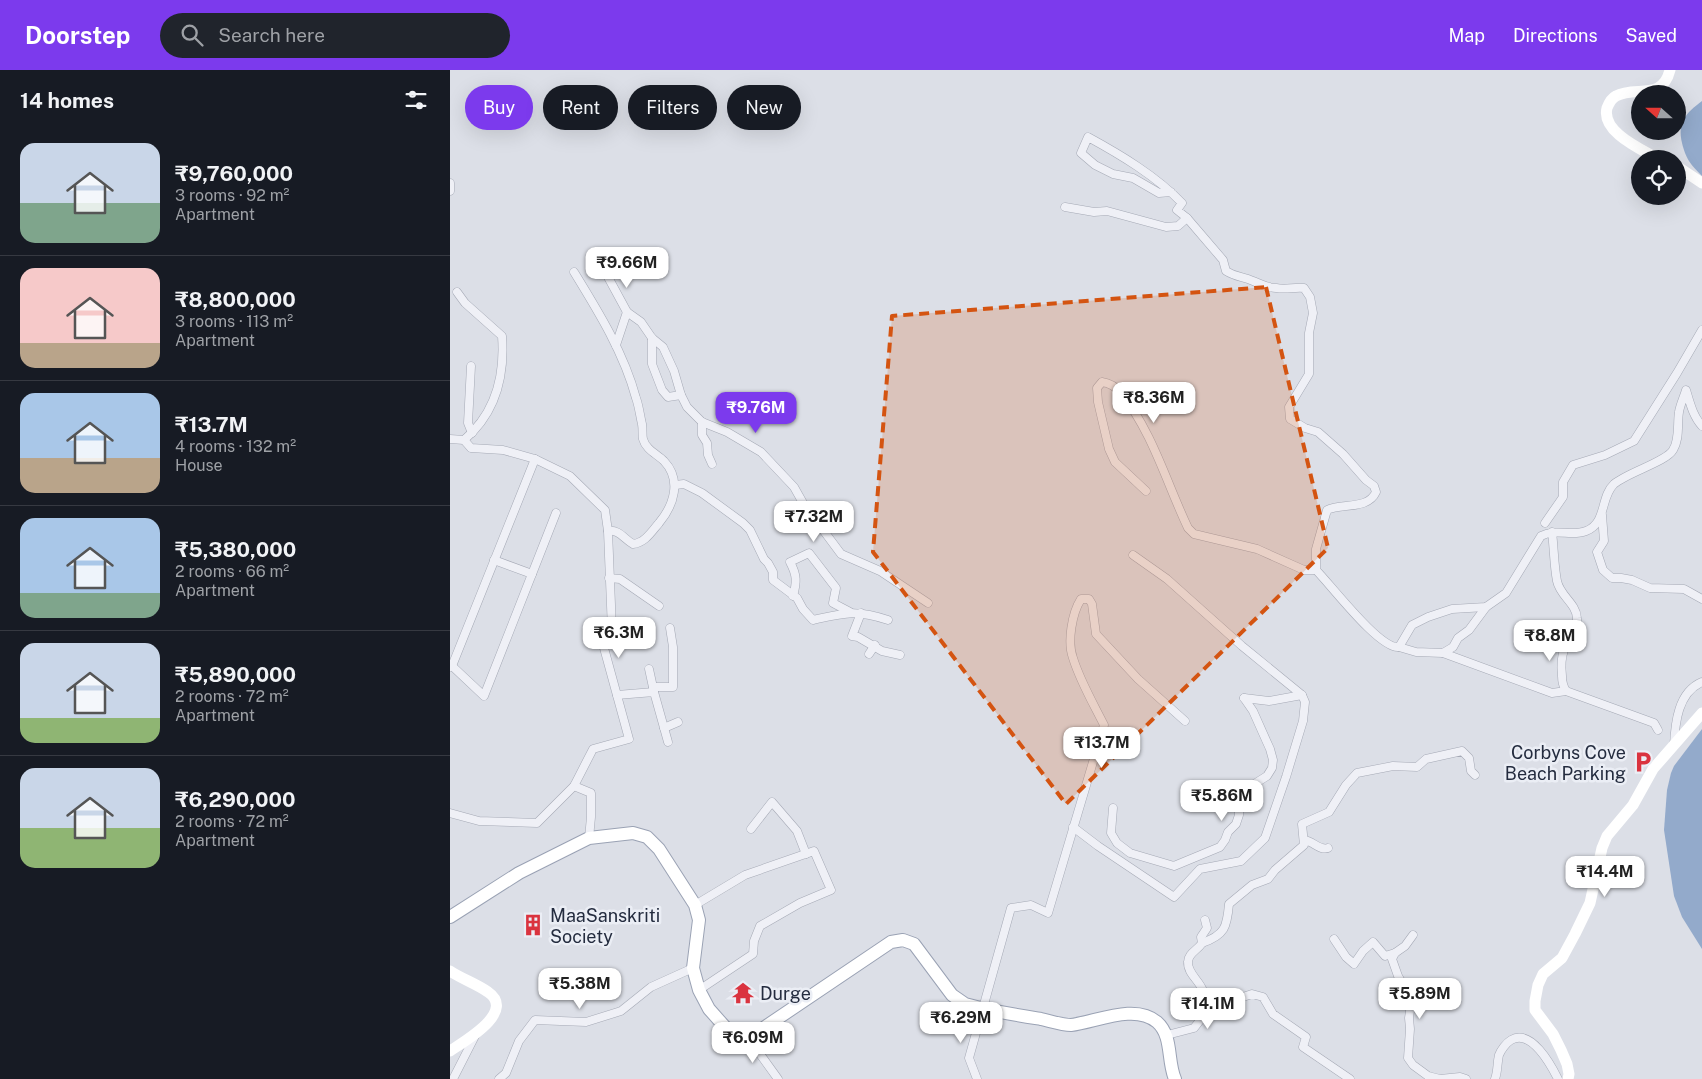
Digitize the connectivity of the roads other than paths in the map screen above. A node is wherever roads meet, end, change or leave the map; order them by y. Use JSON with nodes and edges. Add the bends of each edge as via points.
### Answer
{"nodes":[{"id":1,"x":1670,"y":70,"type":"edge"},
{"id":2,"x":1643,"y":150,"type":"edge"},
{"id":3,"x":1686,"y":173,"type":"edge"},
{"id":4,"x":450,"y":183,"type":"edge"},
{"id":5,"x":1702,"y":183,"type":"edge"},
{"id":6,"x":450,"y":191,"type":"edge"},
{"id":7,"x":1172,"y":192,"type":"junction"},
{"id":8,"x":1065,"y":207,"type":"dead end"},
{"id":9,"x":1187,"y":218,"type":"junction"},
{"id":10,"x":574,"y":272,"type":"dead end"},
{"id":11,"x":608,"y":277,"type":"dead end"},
{"id":12,"x":457,"y":292,"type":"dead end"},
{"id":13,"x":627,"y":312,"type":"junction"},
{"id":14,"x":1702,"y":330,"type":"edge"},
{"id":15,"x":652,"y":338,"type":"junction"},
{"id":16,"x":616,"y":345,"type":"junction"},
{"id":17,"x":471,"y":366,"type":"dead end"},
{"id":18,"x":681,"y":395,"type":"junction"},
{"id":19,"x":702,"y":422,"type":"junction"},
{"id":20,"x":1702,"y":426,"type":"edge"},
{"id":21,"x":472,"y":433,"type":"junction"},
{"id":22,"x":450,"y":439,"type":"edge"},
{"id":23,"x":464,"y":440,"type":"junction"},
{"id":24,"x":535,"y":459,"type":"junction"},
{"id":25,"x":712,"y":464,"type":"dead end"},
{"id":26,"x":675,"y":484,"type":"junction"},
{"id":27,"x":1146,"y":492,"type":"dead end"},
{"id":28,"x":556,"y":513,"type":"dead end"},
{"id":29,"x":1602,"y":516,"type":"junction"},
{"id":30,"x":1545,"y":523,"type":"dead end"},
{"id":31,"x":608,"y":531,"type":"junction"},
{"id":32,"x":1552,"y":532,"type":"junction"},
{"id":33,"x":1133,"y":555,"type":"dead end"},
{"id":34,"x":494,"y":560,"type":"junction"},
{"id":35,"x":1316,"y":570,"type":"junction"},
{"id":36,"x":532,"y":574,"type":"junction"},
{"id":37,"x":609,"y":578,"type":"junction"},
{"id":38,"x":793,"y":596,"type":"junction"},
{"id":39,"x":1702,"y":599,"type":"edge"},
{"id":40,"x":928,"y":604,"type":"dead end"},
{"id":41,"x":659,"y":606,"type":"dead end"},
{"id":42,"x":1486,"y":607,"type":"junction"},
{"id":43,"x":850,"y":612,"type":"junction"},
{"id":44,"x":861,"y":613,"type":"junction"},
{"id":45,"x":888,"y":620,"type":"dead end"},
{"id":46,"x":670,"y":628,"type":"dead end"},
{"id":47,"x":874,"y":646,"type":"junction"},
{"id":48,"x":1399,"y":647,"type":"junction"},
{"id":49,"x":1443,"y":653,"type":"junction"},
{"id":50,"x":868,"y":654,"type":"dead end"},
{"id":51,"x":900,"y":655,"type":"dead end"},
{"id":52,"x":451,"y":666,"type":"edge"},
{"id":53,"x":649,"y":669,"type":"dead end"},
{"id":54,"x":1702,"y":682,"type":"edge"},
{"id":55,"x":653,"y":689,"type":"junction"},
{"id":56,"x":1566,"y":691,"type":"junction"},
{"id":57,"x":1302,"y":695,"type":"junction"},
{"id":58,"x":617,"y":696,"type":"junction"},
{"id":59,"x":1702,"y":713,"type":"edge"},
{"id":60,"x":1184,"y":721,"type":"dead end"},
{"id":61,"x":678,"y":722,"type":"dead end"},
{"id":62,"x":664,"y":728,"type":"junction"},
{"id":63,"x":1658,"y":730,"type":"dead end"},
{"id":64,"x":668,"y":742,"type":"dead end"},
{"id":65,"x":1674,"y":746,"type":"junction"},
{"id":66,"x":1474,"y":775,"type":"dead end"},
{"id":67,"x":574,"y":786,"type":"junction"},
{"id":68,"x":1113,"y":808,"type":"dead end"},
{"id":69,"x":450,"y":813,"type":"edge"},
{"id":70,"x":1073,"y":827,"type":"junction"},
{"id":71,"x":751,"y":829,"type":"dead end"},
{"id":72,"x":589,"y":838,"type":"junction"},
{"id":73,"x":1304,"y":840,"type":"junction"},
{"id":74,"x":1328,"y":848,"type":"dead end"},
{"id":75,"x":806,"y":854,"type":"junction"},
{"id":76,"x":695,"y":905,"type":"junction"},
{"id":77,"x":450,"y":917,"type":"edge"},
{"id":78,"x":1205,"y":920,"type":"dead end"},
{"id":79,"x":1413,"y":935,"type":"dead end"},
{"id":80,"x":1334,"y":939,"type":"dead end"},
{"id":81,"x":1202,"y":943,"type":"junction"},
{"id":82,"x":1394,"y":953,"type":"junction"},
{"id":83,"x":693,"y":968,"type":"junction"},
{"id":84,"x":450,"y":971,"type":"edge"},
{"id":85,"x":699,"y":990,"type":"junction"},
{"id":86,"x":982,"y":1008,"type":"junction"},
{"id":87,"x":1208,"y":1010,"type":"junction"},
{"id":88,"x":476,"y":1034,"type":"junction"},
{"id":89,"x":1167,"y":1035,"type":"junction"},
{"id":90,"x":747,"y":1036,"type":"junction"},
{"id":91,"x":450,"y":1051,"type":"edge"},
{"id":92,"x":453,"y":1079,"type":"edge"},
{"id":93,"x":499,"y":1079,"type":"edge"},
{"id":94,"x":778,"y":1079,"type":"edge"},
{"id":95,"x":976,"y":1079,"type":"edge"},
{"id":96,"x":1175,"y":1079,"type":"edge"},
{"id":97,"x":1350,"y":1079,"type":"edge"},
{"id":98,"x":1466,"y":1079,"type":"edge"},
{"id":99,"x":1495,"y":1079,"type":"edge"},
{"id":100,"x":1558,"y":1079,"type":"edge"},
{"id":101,"x":1568,"y":1079,"type":"edge"}],
"edges":[{"from":1,"to":2,"type":"main road","via":[[1659,87],[1615,96],[1608,107],[1606,116],[1612,128]]},
{"from":3,"to":5,"type":"main road"},
{"from":4,"to":6,"type":"street"},
{"from":7,"to":7,"type":"street","via":[[1118,154],[1088,137],[1081,153],[1095,164],[1113,174],[1133,178],[1159,193]]},
{"from":7,"to":9,"type":"street","via":[[1182,203],[1177,210]]},
{"from":8,"to":9,"type":"street","via":[[1107,211],[1166,227],[1178,226]]},
{"from":9,"to":35,"type":"street","via":[[1223,260],[1226,271],[1262,286],[1304,288],[1310,297],[1309,374],[1289,407],[1290,419],[1318,432],[1374,486],[1376,492],[1364,503],[1327,510],[1316,549]]},
{"from":10,"to":16,"type":"street"},
{"from":11,"to":13,"type":"street"},
{"from":12,"to":21,"type":"street","via":[[502,336],[500,382],[482,422]]},
{"from":13,"to":15,"type":"street"},
{"from":13,"to":16,"type":"street"},
{"from":14,"to":30,"type":"street","via":[[1634,441],[1605,455],[1572,465],[1563,482],[1563,497]]},
{"from":15,"to":18,"type":"street","via":[[663,347]]},
{"from":15,"to":18,"type":"street","via":[[652,364],[662,390],[668,398]]},
{"from":16,"to":26,"type":"street","via":[[636,397],[643,440],[665,462]]},
{"from":17,"to":21,"type":"street","via":[[468,423]]},
{"from":18,"to":19,"type":"street","via":[[687,407]]},
{"from":19,"to":25,"type":"street","via":[[702,435]]},
{"from":19,"to":40,"type":"street","via":[[761,452],[794,487],[841,554],[880,570]]},
{"from":20,"to":29,"type":"street","via":[[1692,410],[1686,390],[1679,411],[1675,448],[1670,455],[1635,471],[1610,488]]},
{"from":21,"to":23,"type":"street"},
{"from":22,"to":23,"type":"street"},
{"from":23,"to":24,"type":"street","via":[[471,448],[503,450]]},
{"from":24,"to":31,"type":"street","via":[[570,476],[605,510]]},
{"from":24,"to":34,"type":"street"},
{"from":26,"to":31,"type":"street","via":[[667,513],[639,544],[633,544],[619,532]]},
{"from":26,"to":38,"type":"street","via":[[684,484],[702,493],[743,523],[773,572],[773,580]]},
{"from":27,"to":35,"type":"street","via":[[1115,462],[1109,449],[1098,402],[1097,388],[1102,382],[1109,383],[1120,392],[1141,424],[1188,528],[1194,534],[1256,549],[1304,570]]},
{"from":28,"to":36,"type":"street"},
{"from":29,"to":32,"type":"street","via":[[1595,527],[1584,532]]},
{"from":29,"to":39,"type":"street","via":[[1604,541],[1596,552],[1603,570],[1612,578],[1632,580],[1650,588],[1684,589]]},
{"from":31,"to":37,"type":"street"},
{"from":32,"to":42,"type":"street","via":[[1541,536],[1506,593]]},
{"from":32,"to":56,"type":"street","via":[[1557,582],[1578,619],[1564,649],[1560,667]]},
{"from":33,"to":57,"type":"street","via":[[1167,579]]},
{"from":34,"to":36,"type":"street"},
{"from":34,"to":52,"type":"street"},
{"from":35,"to":48,"type":"street","via":[[1360,620],[1388,645]]},
{"from":36,"to":52,"type":"street","via":[[484,696]]},
{"from":37,"to":41,"type":"street","via":[[620,579]]},
{"from":37,"to":58,"type":"street","via":[[612,630],[604,648]]},
{"from":38,"to":43,"type":"street","via":[[813,620]]},
{"from":38,"to":43,"type":"street","via":[[797,582],[790,562],[809,553],[836,588],[833,603]]},
{"from":42,"to":48,"type":"street","via":[[1452,609],[1428,617],[1412,625]]},
{"from":42,"to":49,"type":"street","via":[[1453,648]]},
{"from":43,"to":44,"type":"street"},
{"from":44,"to":45,"type":"street"},
{"from":44,"to":47,"type":"street","via":[[852,636]]},
{"from":46,"to":55,"type":"street","via":[[674,647],[673,687]]},
{"from":47,"to":50,"type":"street"},
{"from":47,"to":51,"type":"street"},
{"from":48,"to":49,"type":"street","via":[[1416,652]]},
{"from":49,"to":56,"type":"street","via":[[1552,693]]},
{"from":53,"to":55,"type":"street"},
{"from":54,"to":65,"type":"street","via":[[1693,685],[1682,703]]},
{"from":55,"to":58,"type":"street"},
{"from":55,"to":62,"type":"street"},
{"from":56,"to":63,"type":"street","via":[[1654,723]]},
{"from":57,"to":68,"type":"street","via":[[1269,701],[1244,698],[1270,750],[1272,768],[1267,776],[1242,794],[1236,824],[1220,847],[1174,866],[1130,853],[1111,834]]},
{"from":57,"to":70,"type":"street","via":[[1305,702],[1303,721],[1265,838],[1241,861],[1200,869],[1174,897]]},
{"from":58,"to":67,"type":"street","via":[[629,739],[594,749]]},
{"from":59,"to":65,"type":"main road"},
{"from":60,"to":70,"type":"street","via":[[1096,634],[1092,604],[1089,599],[1080,599],[1071,631],[1072,657],[1104,725]]},
{"from":61,"to":62,"type":"street"},
{"from":62,"to":64,"type":"street"},
{"from":65,"to":101,"type":"main road","via":[[1653,769],[1633,805],[1607,836],[1590,903],[1579,927],[1562,958],[1543,974],[1538,985],[1535,1010],[1561,1050],[1567,1064]]},
{"from":66,"to":73,"type":"street","via":[[1469,758],[1462,751],[1426,759],[1417,767],[1394,766],[1357,773],[1329,812],[1302,824]]},
{"from":67,"to":69,"type":"street","via":[[537,822],[479,822]]},
{"from":67,"to":72,"type":"street","via":[[591,794]]},
{"from":70,"to":86,"type":"street","via":[[1048,913],[1031,905],[1011,908]]},
{"from":71,"to":75,"type":"street","via":[[772,802],[797,831]]},
{"from":72,"to":76,"type":"main road","via":[[633,833],[648,837]]},
{"from":72,"to":77,"type":"main road","via":[[519,873]]},
{"from":73,"to":74,"type":"street","via":[[1310,840],[1320,848]]},
{"from":73,"to":81,"type":"street","via":[[1304,845],[1268,879],[1252,884],[1229,904],[1224,930]]},
{"from":75,"to":76,"type":"street","via":[[745,876]]},
{"from":75,"to":85,"type":"street","via":[[814,851],[831,890],[760,926],[753,954]]},
{"from":76,"to":83,"type":"main road","via":[[699,920]]},
{"from":78,"to":81,"type":"street","via":[[1207,928],[1201,937]]},
{"from":79,"to":82,"type":"street"},
{"from":80,"to":82,"type":"street","via":[[1354,964],[1373,942],[1385,956]]},
{"from":81,"to":87,"type":"street","via":[[1187,963],[1203,990]]},
{"from":82,"to":98,"type":"street","via":[[1392,960],[1411,1004],[1408,1058],[1428,1076]]},
{"from":83,"to":85,"type":"main road"},
{"from":83,"to":93,"type":"street","via":[[651,987],[621,1011],[586,1022],[535,1020],[519,1041],[506,1073]]},
{"from":84,"to":88,"type":"main road","via":[[490,993],[495,1001],[492,1020]]},
{"from":85,"to":90,"type":"main road","via":[[725,1027]]},
{"from":86,"to":89,"type":"main road","via":[[1070,1025],[1134,1013],[1157,1022]]},
{"from":86,"to":90,"type":"main road","via":[[966,1004],[952,995],[914,944],[903,940],[891,942]]},
{"from":86,"to":95,"type":"street","via":[[969,1058]]},
{"from":87,"to":89,"type":"street","via":[[1194,1028]]},
{"from":87,"to":97,"type":"street","via":[[1232,996],[1252,994],[1263,997],[1273,1014],[1306,1037],[1303,1047]]},
{"from":88,"to":91,"type":"main road"},
{"from":88,"to":92,"type":"street"},
{"from":89,"to":96,"type":"main road"},
{"from":90,"to":94,"type":"street"},
{"from":99,"to":100,"type":"street","via":[[1499,1054],[1509,1041],[1523,1037],[1544,1055]]}]}
